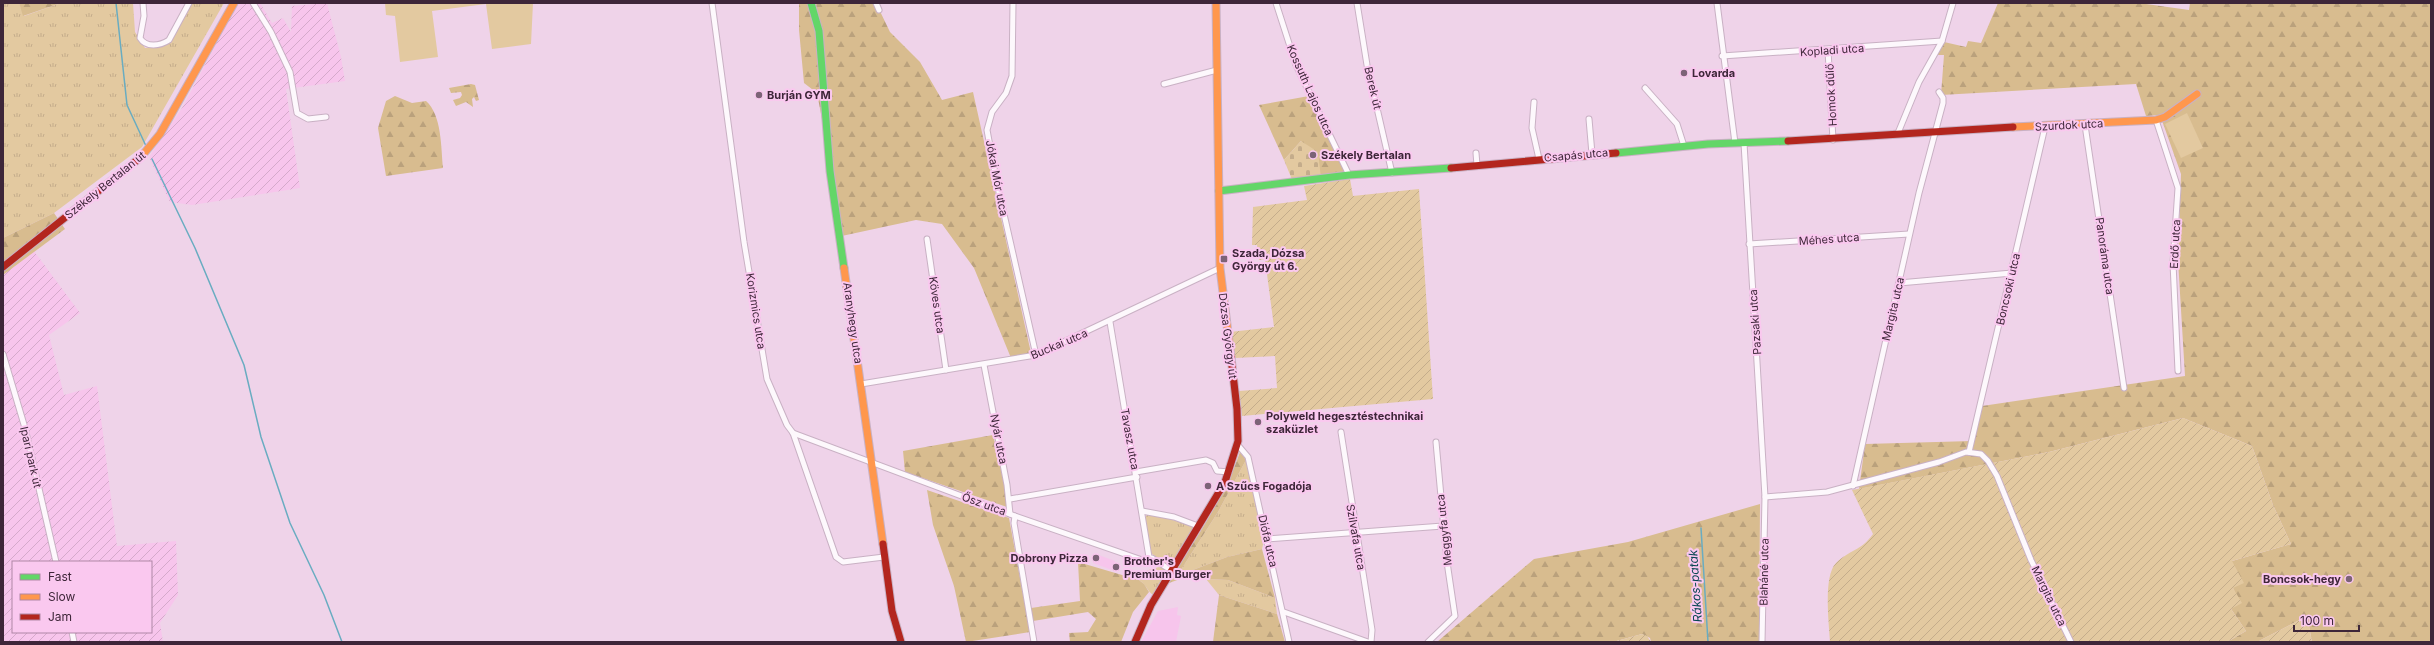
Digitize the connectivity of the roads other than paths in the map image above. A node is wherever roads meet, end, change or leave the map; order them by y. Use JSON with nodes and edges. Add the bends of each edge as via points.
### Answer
{"nodes":[{"id":1,"x":142,"y":3,"type":"edge"},
{"id":2,"x":189,"y":3,"type":"edge"},
{"id":3,"x":234,"y":3,"type":"edge"},
{"id":4,"x":253,"y":3,"type":"edge"},
{"id":5,"x":712,"y":3,"type":"edge"},
{"id":6,"x":811,"y":3,"type":"edge"},
{"id":7,"x":876,"y":3,"type":"edge"},
{"id":8,"x":1013,"y":3,"type":"edge"},
{"id":9,"x":1216,"y":3,"type":"edge"},
{"id":10,"x":1276,"y":3,"type":"edge"},
{"id":11,"x":1357,"y":3,"type":"edge"},
{"id":12,"x":1716,"y":3,"type":"edge"},
{"id":13,"x":1954,"y":3,"type":"edge"},
{"id":14,"x":879,"y":10,"type":"dead end"},
{"id":15,"x":1942,"y":41,"type":"junction"},
{"id":16,"x":1828,"y":50,"type":"junction"},
{"id":17,"x":1722,"y":56,"type":"junction"},
{"id":18,"x":1217,"y":70,"type":"junction"},
{"id":19,"x":1164,"y":84,"type":"dead end"},
{"id":20,"x":1645,"y":88,"type":"dead end"},
{"id":21,"x":1939,"y":92,"type":"dead end"},
{"id":22,"x":2197,"y":94,"type":"dead end"},
{"id":23,"x":1534,"y":102,"type":"dead end"},
{"id":24,"x":326,"y":117,"type":"dead end"},
{"id":25,"x":1589,"y":119,"type":"dead end"},
{"id":26,"x":2156,"y":120,"type":"junction"},
{"id":27,"x":2085,"y":125,"type":"junction"},
{"id":28,"x":2045,"y":127,"type":"junction"},
{"id":29,"x":1898,"y":133,"type":"junction"},
{"id":30,"x":1934,"y":133,"type":"junction"},
{"id":31,"x":1733,"y":134,"type":"junction"},
{"id":32,"x":1833,"y":140,"type":"junction"},
{"id":33,"x":1726,"y":143,"type":"junction"},
{"id":34,"x":1735,"y":143,"type":"junction"},
{"id":35,"x":1744,"y":143,"type":"junction"},
{"id":36,"x":1684,"y":146,"type":"junction"},
{"id":37,"x":1476,"y":153,"type":"dead end"},
{"id":38,"x":1592,"y":154,"type":"junction"},
{"id":39,"x":1539,"y":159,"type":"junction"},
{"id":40,"x":1478,"y":165,"type":"junction"},
{"id":41,"x":1392,"y":173,"type":"junction"},
{"id":42,"x":1349,"y":175,"type":"junction"},
{"id":43,"x":1219,"y":191,"type":"junction"},
{"id":44,"x":1909,"y":234,"type":"junction"},
{"id":45,"x":927,"y":239,"type":"dead end"},
{"id":46,"x":1749,"y":244,"type":"junction"},
{"id":47,"x":3,"y":267,"type":"edge"},
{"id":48,"x":1220,"y":268,"type":"junction"},
{"id":49,"x":2012,"y":273,"type":"junction"},
{"id":50,"x":1899,"y":283,"type":"junction"},
{"id":51,"x":1110,"y":322,"type":"junction"},
{"id":52,"x":3,"y":354,"type":"edge"},
{"id":53,"x":1036,"y":355,"type":"junction"},
{"id":54,"x":984,"y":365,"type":"junction"},
{"id":55,"x":946,"y":370,"type":"junction"},
{"id":56,"x":2178,"y":371,"type":"dead end"},
{"id":57,"x":861,"y":384,"type":"junction"},
{"id":58,"x":2124,"y":388,"type":"dead end"},
{"id":59,"x":1341,"y":432,"type":"dead end"},
{"id":60,"x":793,"y":434,"type":"junction"},
{"id":61,"x":1436,"y":442,"type":"dead end"},
{"id":62,"x":1237,"y":444,"type":"junction"},
{"id":63,"x":1969,"y":452,"type":"junction"},
{"id":64,"x":871,"y":462,"type":"junction"},
{"id":65,"x":1229,"y":472,"type":"junction"},
{"id":66,"x":1136,"y":475,"type":"junction"},
{"id":67,"x":1853,"y":486,"type":"junction"},
{"id":68,"x":1010,"y":498,"type":"junction"},
{"id":69,"x":1765,"y":500,"type":"junction"},
{"id":70,"x":1142,"y":510,"type":"junction"},
{"id":71,"x":1013,"y":515,"type":"junction"},
{"id":72,"x":1198,"y":526,"type":"junction"},
{"id":73,"x":1443,"y":526,"type":"junction"},
{"id":74,"x":1355,"y":531,"type":"junction"},
{"id":75,"x":1268,"y":539,"type":"junction"},
{"id":76,"x":884,"y":557,"type":"junction"},
{"id":77,"x":1149,"y":557,"type":"junction"},
{"id":78,"x":56,"y":561,"type":"edge"},
{"id":79,"x":1172,"y":571,"type":"junction"},
{"id":80,"x":1284,"y":612,"type":"junction"},
{"id":81,"x":901,"y":642,"type":"edge"},
{"id":82,"x":1034,"y":642,"type":"edge"},
{"id":83,"x":1135,"y":642,"type":"edge"},
{"id":84,"x":1289,"y":642,"type":"edge"},
{"id":85,"x":1368,"y":642,"type":"edge"},
{"id":86,"x":1372,"y":642,"type":"edge"},
{"id":87,"x":1428,"y":642,"type":"edge"},
{"id":88,"x":1762,"y":642,"type":"edge"},
{"id":89,"x":2071,"y":642,"type":"edge"}],
"edges":[{"from":1,"to":2,"type":"street","via":[[144,16],[140,36],[143,42],[154,45],[169,40]]},
{"from":3,"to":47,"type":"street","name":"Székely Bertalan út","via":[[160,134],[148,150],[128,169]]},
{"from":4,"to":24,"type":"street","via":[[290,72],[297,113],[308,119]]},
{"from":5,"to":60,"type":"street","name":"Korizmics utca","via":[[744,242],[767,378]]},
{"from":6,"to":57,"type":"street","name":"Aranyhegy utca","via":[[819,31],[830,171]]},
{"from":7,"to":14,"type":"street"},
{"from":8,"to":53,"type":"street","name":"Jókai Mór utca","via":[[1012,76],[1008,90],[992,112],[987,130]]},
{"from":9,"to":18,"type":"street","name":"Dózsa György út"},
{"from":10,"to":42,"type":"street","name":"Kossuth Lajos utca","via":[[1296,65]]},
{"from":11,"to":41,"type":"street","name":"Berek út","via":[[1367,65]]},
{"from":12,"to":17,"type":"street"},
{"from":13,"to":15,"type":"street"},
{"from":15,"to":16,"type":"street","name":"Kopladi utca"},
{"from":15,"to":29,"type":"street","via":[[1919,82]]},
{"from":16,"to":17,"type":"street","name":"Kopladi utca"},
{"from":16,"to":32,"type":"street","name":"Homok dűlő"},
{"from":17,"to":31,"type":"street"},
{"from":18,"to":19,"type":"street"},
{"from":18,"to":43,"type":"street","name":"Dózsa György út"},
{"from":20,"to":36,"type":"street","via":[[1677,124]]},
{"from":21,"to":30,"type":"street","name":"Margita utca","via":[[1943,104]]},
{"from":22,"to":26,"type":"street","name":"Szurdok utca"},
{"from":23,"to":39,"type":"street","via":[[1532,128]]},
{"from":25,"to":38,"type":"street"},
{"from":26,"to":27,"type":"street","name":"Szurdok utca"},
{"from":26,"to":56,"type":"street","name":"Erdő utca","via":[[2178,188],[2173,263]]},
{"from":27,"to":28,"type":"street","name":"Szurdok utca"},
{"from":27,"to":58,"type":"street","name":"Panoráma utca"},
{"from":28,"to":30,"type":"street","name":"Szurdok utca"},
{"from":28,"to":49,"type":"street","name":"Boncsoki utca"},
{"from":29,"to":30,"type":"street","name":"Csapás utca"},
{"from":29,"to":32,"type":"street","name":"Csapás utca"},
{"from":30,"to":44,"type":"street","name":"Margita utca"},
{"from":31,"to":33,"type":"street"},
{"from":31,"to":34,"type":"street"},
{"from":32,"to":35,"type":"street","name":"Csapás utca"},
{"from":33,"to":34,"type":"street","name":"Csapás utca"},
{"from":33,"to":36,"type":"street","name":"Csapás utca"},
{"from":34,"to":35,"type":"street","name":"Csapás utca"},
{"from":35,"to":46,"type":"street","name":"Pazsaki utca"},
{"from":36,"to":38,"type":"street","name":"Csapás utca"},
{"from":37,"to":40,"type":"street"},
{"from":38,"to":39,"type":"street","name":"Csapás utca"},
{"from":39,"to":40,"type":"street","name":"Csapás utca"},
{"from":40,"to":41,"type":"street","name":"Csapás utca"},
{"from":41,"to":42,"type":"street","name":"Csapás utca"},
{"from":42,"to":43,"type":"street","name":"Csapás utca"},
{"from":43,"to":48,"type":"street","name":"Dózsa György út"},
{"from":44,"to":46,"type":"street","name":"Méhes utca"},
{"from":44,"to":50,"type":"street","name":"Margita utca"},
{"from":45,"to":55,"type":"street","name":"Köves utca"},
{"from":46,"to":69,"type":"street","name":"Pazsaki utca"},
{"from":48,"to":51,"type":"street","name":"Buckai utca"},
{"from":48,"to":62,"type":"street","name":"Dózsa György út","via":[[1238,409]]},
{"from":49,"to":50,"type":"street"},
{"from":49,"to":63,"type":"street","name":"Boncsoki utca"},
{"from":50,"to":67,"type":"street","name":"Margita utca"},
{"from":51,"to":53,"type":"street","name":"Buckai utca"},
{"from":51,"to":66,"type":"street","name":"Tavasz utca"},
{"from":52,"to":78,"type":"street","name":"Ipari park út","via":[[25,428]]},
{"from":53,"to":54,"type":"street","name":"Buckai utca"},
{"from":54,"to":55,"type":"street","name":"Buckai utca"},
{"from":54,"to":68,"type":"street","name":"Nyár utca"},
{"from":55,"to":57,"type":"street","name":"Buckai utca"},
{"from":57,"to":64,"type":"street","name":"Aranyhegy utca"},
{"from":59,"to":74,"type":"street","name":"Szilvafa utca"},
{"from":60,"to":64,"type":"street","name":"Ősz utca"},
{"from":60,"to":76,"type":"street","name":"Korizmics utca","via":[[836,557],[843,562]]},
{"from":61,"to":73,"type":"street","name":"Meggyfa utca"},
{"from":62,"to":65,"type":"street","name":"Dózsa György út"},
{"from":62,"to":75,"type":"street","name":"Diófa utca","via":[[1248,458]]},
{"from":63,"to":67,"type":"street"},
{"from":63,"to":89,"type":"street","name":"Margita utca","via":[[1983,455],[1994,472],[2031,560]]},
{"from":64,"to":71,"type":"street","name":"Ősz utca"},
{"from":64,"to":76,"type":"street","name":"Aranyhegy utca"},
{"from":65,"to":66,"type":"street","via":[[1218,471],[1213,463],[1206,460]]},
{"from":65,"to":72,"type":"street","name":"Dózsa György út"},
{"from":66,"to":68,"type":"street"},
{"from":66,"to":70,"type":"street","name":"Tavasz utca"},
{"from":67,"to":69,"type":"street"},
{"from":68,"to":71,"type":"street","name":"Nyár utca"},
{"from":69,"to":88,"type":"street","name":"Blaháné utca"},
{"from":70,"to":72,"type":"street","via":[[1174,517]]},
{"from":70,"to":77,"type":"street","name":"Tavasz utca"},
{"from":71,"to":77,"type":"street","name":"Ősz utca","via":[[1145,561]]},
{"from":71,"to":82,"type":"street","name":"Nyár utca"},
{"from":72,"to":79,"type":"street","name":"Dózsa György út"},
{"from":73,"to":74,"type":"street","via":[[1414,530]]},
{"from":73,"to":87,"type":"street","name":"Meggyfa utca","via":[[1454,618]]},
{"from":74,"to":75,"type":"street"},
{"from":74,"to":86,"type":"street","name":"Szilvafa utca"},
{"from":75,"to":80,"type":"street","name":"Diófa utca"},
{"from":76,"to":81,"type":"street","name":"Aranyhegy utca","via":[[892,611]]},
{"from":77,"to":79,"type":"street","name":"Ősz utca"},
{"from":79,"to":83,"type":"street","name":"Dózsa György út","via":[[1142,621]]},
{"from":80,"to":84,"type":"street","name":"Diófa utca"},
{"from":80,"to":85,"type":"street"}]}
